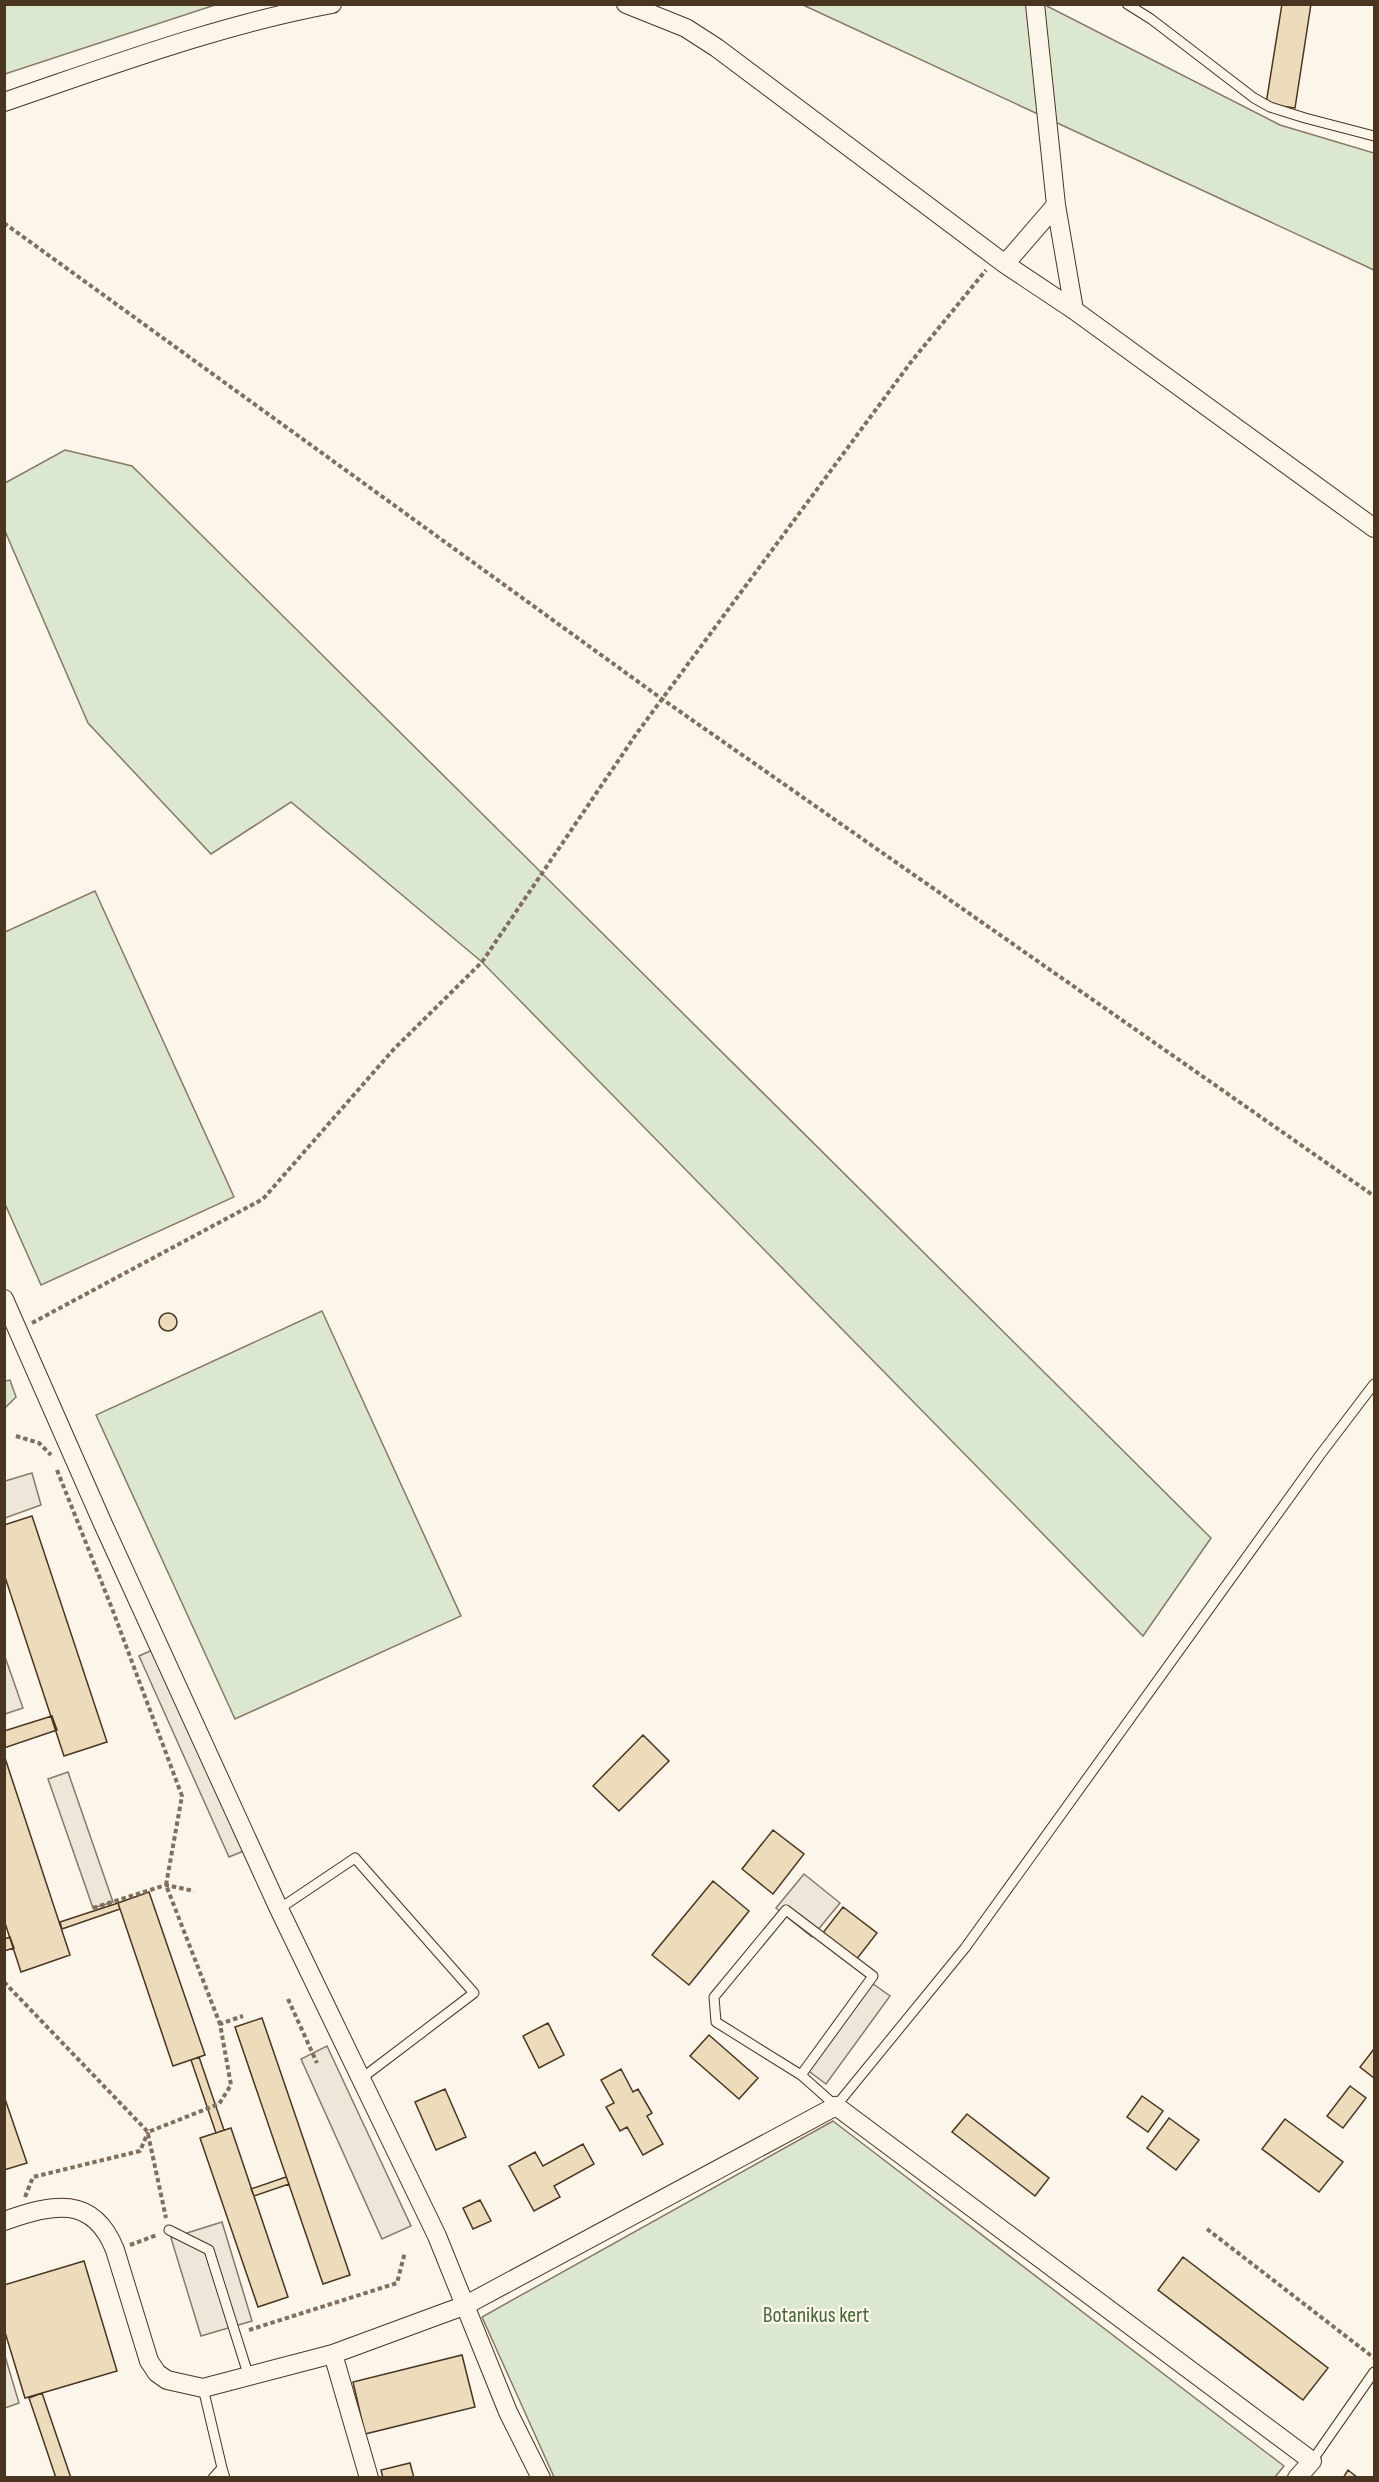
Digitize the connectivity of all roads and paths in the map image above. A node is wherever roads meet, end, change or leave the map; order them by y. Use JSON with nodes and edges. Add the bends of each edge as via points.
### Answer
{"nodes":[{"id":1,"x":332,"y":4,"type":"edge"},
{"id":2,"x":626,"y":4,"type":"edge"},
{"id":3,"x":1035,"y":4,"type":"edge"},
{"id":4,"x":1127,"y":4,"type":"edge"},
{"id":5,"x":4,"y":102,"type":"edge"},
{"id":6,"x":1374,"y":136,"type":"edge"},
{"id":7,"x":1056,"y":205,"type":"junction"},
{"id":8,"x":4,"y":223,"type":"edge"},
{"id":9,"x":1001,"y":261,"type":"junction"},
{"id":10,"x":1074,"y":310,"type":"junction"},
{"id":11,"x":1374,"y":528,"type":"edge"},
{"id":12,"x":662,"y":699,"type":"junction"},
{"id":13,"x":1374,"y":1196,"type":"edge"},
{"id":14,"x":4,"y":1299,"type":"edge"},
{"id":15,"x":18,"y":1330,"type":"junction"},
{"id":16,"x":1374,"y":1384,"type":"edge"},
{"id":17,"x":16,"y":1436,"type":"dead end"},
{"id":18,"x":166,"y":1885,"type":"junction"},
{"id":19,"x":194,"y":1891,"type":"dead end"},
{"id":20,"x":93,"y":1908,"type":"dead end"},
{"id":21,"x":279,"y":1909,"type":"junction"},
{"id":22,"x":4,"y":1982,"type":"edge"},
{"id":23,"x":288,"y":1999,"type":"dead end"},
{"id":24,"x":243,"y":2016,"type":"dead end"},
{"id":25,"x":220,"y":2024,"type":"junction"},
{"id":26,"x":317,"y":2063,"type":"dead end"},
{"id":27,"x":801,"y":2075,"type":"junction"},
{"id":28,"x":362,"y":2078,"type":"junction"},
{"id":29,"x":836,"y":2106,"type":"junction"},
{"id":30,"x":148,"y":2132,"type":"junction"},
{"id":31,"x":11,"y":2218,"type":"edge"},
{"id":32,"x":1207,"y":2229,"type":"dead end"},
{"id":33,"x":169,"y":2230,"type":"junction"},
{"id":34,"x":115,"y":2250,"type":"junction"},
{"id":35,"x":405,"y":2252,"type":"dead end"},
{"id":36,"x":466,"y":2305,"type":"junction"},
{"id":37,"x":236,"y":2334,"type":"junction"},
{"id":38,"x":333,"y":2354,"type":"junction"},
{"id":39,"x":1374,"y":2358,"type":"edge"},
{"id":40,"x":1374,"y":2372,"type":"edge"},
{"id":41,"x":249,"y":2377,"type":"junction"},
{"id":42,"x":203,"y":2388,"type":"junction"},
{"id":43,"x":1312,"y":2461,"type":"junction"},
{"id":44,"x":223,"y":2473,"type":"edge"},
{"id":45,"x":213,"y":2478,"type":"edge"},
{"id":46,"x":369,"y":2478,"type":"edge"},
{"id":47,"x":541,"y":2478,"type":"edge"},
{"id":48,"x":1297,"y":2478,"type":"edge"}],
"edges":[{"from":1,"to":5,"type":"street","via":[[198,36]]},
{"from":2,"to":9,"type":"street","via":[[686,28],[717,48]]},
{"from":3,"to":7,"type":"street"},
{"from":4,"to":6,"type":"lane","via":[[1270,107]]},
{"from":7,"to":9,"type":"street"},
{"from":7,"to":10,"type":"street"},
{"from":8,"to":12,"type":"path"},
{"from":9,"to":10,"type":"street"},
{"from":9,"to":12,"type":"path","via":[[911,362]]},
{"from":10,"to":11,"type":"street"},
{"from":12,"to":13,"type":"path"},
{"from":12,"to":15,"type":"path","via":[[482,962],[393,1050],[263,1200]]},
{"from":14,"to":15,"type":"street"},
{"from":15,"to":21,"type":"street","via":[[102,1524]]},
{"from":16,"to":29,"type":"lane","via":[[965,1948]]},
{"from":17,"to":18,"type":"path","via":[[39,1443],[50,1454],[182,1796]]},
{"from":18,"to":19,"type":"path"},
{"from":18,"to":20,"type":"path"},
{"from":18,"to":25,"type":"path"},
{"from":21,"to":28,"type":"street"},
{"from":21,"to":28,"type":"lane","via":[[355,1858],[474,1993]]},
{"from":22,"to":30,"type":"path"},
{"from":23,"to":26,"type":"path"},
{"from":24,"to":25,"type":"path"},
{"from":25,"to":30,"type":"path","via":[[231,2085],[219,2104]]},
{"from":27,"to":27,"type":"lane","via":[[716,2022],[714,1997],[786,1910],[873,1976]]},
{"from":27,"to":29,"type":"lane"},
{"from":28,"to":36,"type":"street","via":[[438,2236]]},
{"from":29,"to":36,"type":"street"},
{"from":29,"to":43,"type":"street"},
{"from":30,"to":31,"type":"path","via":[[140,2151],[33,2177]]},
{"from":30,"to":33,"type":"path"},
{"from":31,"to":34,"type":"street","via":[[43,2208],[72,2208],[97,2221],[108,2232]]},
{"from":32,"to":39,"type":"path"},
{"from":33,"to":34,"type":"path"},
{"from":33,"to":37,"type":"lane","via":[[209,2250]]},
{"from":34,"to":42,"type":"street","via":[[149,2361],[167,2380]]},
{"from":35,"to":37,"type":"path","via":[[397,2283]]},
{"from":36,"to":38,"type":"street"},
{"from":36,"to":47,"type":"street","via":[[508,2412]]},
{"from":37,"to":41,"type":"lane"},
{"from":38,"to":41,"type":"street"},
{"from":38,"to":46,"type":"street"},
{"from":40,"to":43,"type":"lane"},
{"from":41,"to":42,"type":"street"},
{"from":42,"to":44,"type":"lane"},
{"from":43,"to":48,"type":"street"},
{"from":44,"to":45,"type":"lane"}]}
